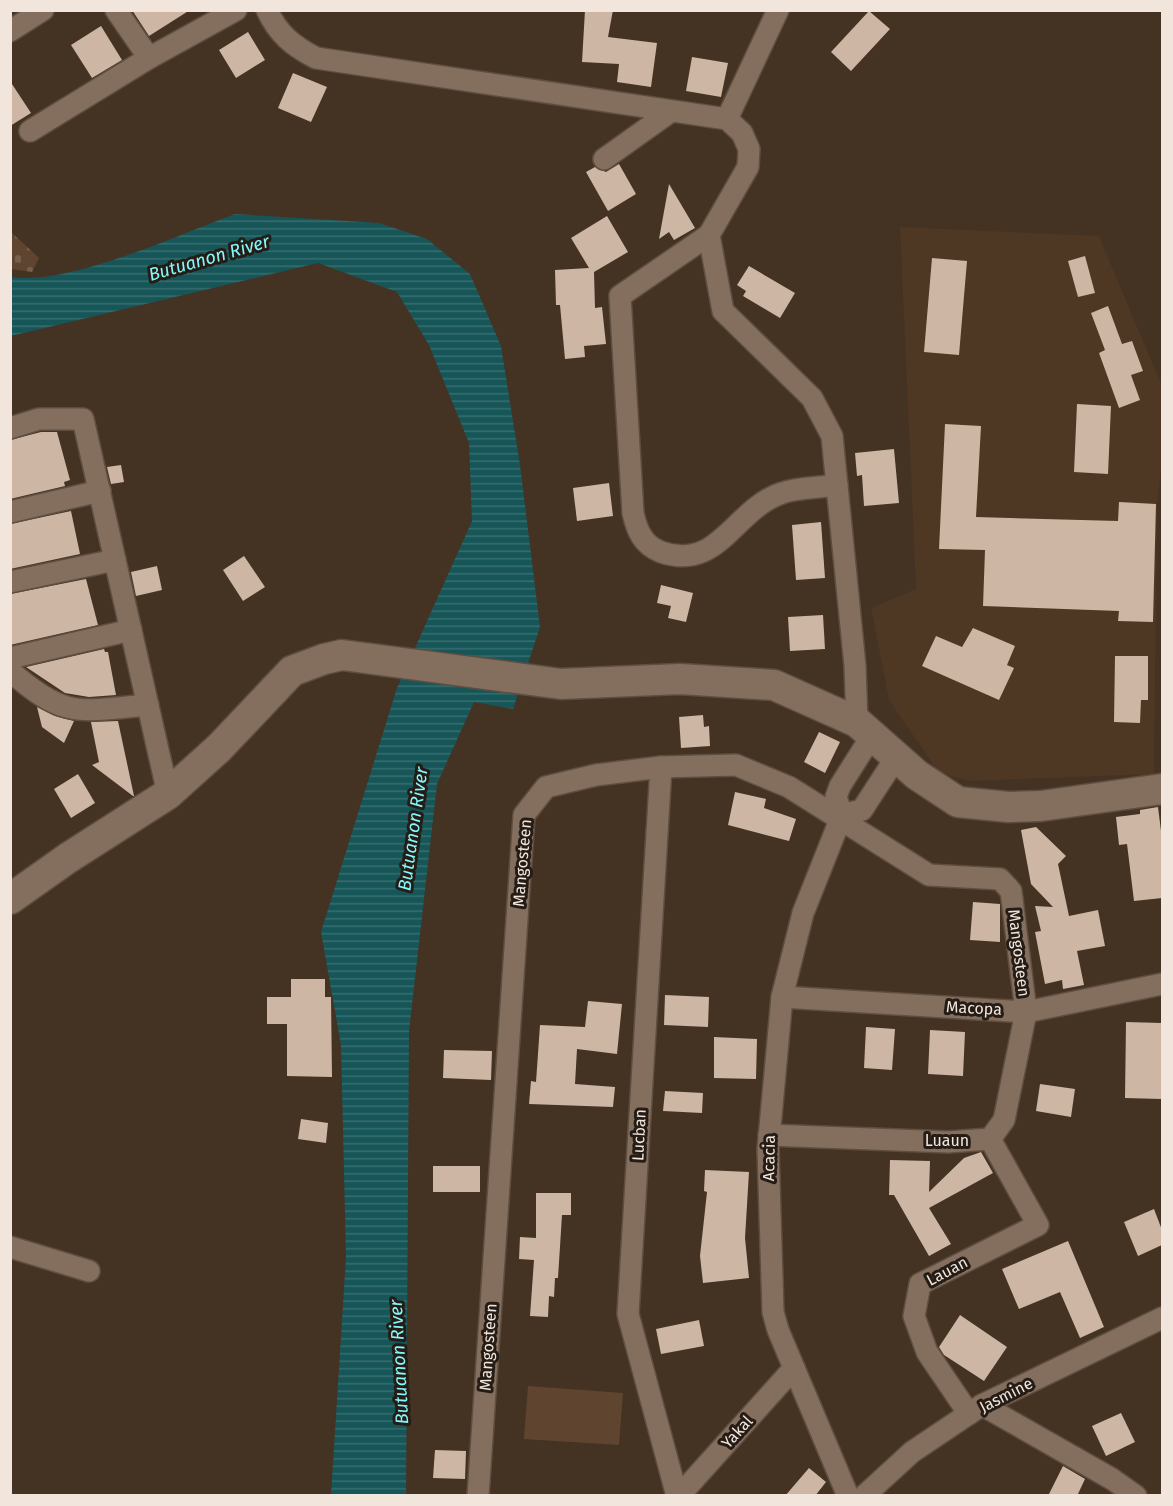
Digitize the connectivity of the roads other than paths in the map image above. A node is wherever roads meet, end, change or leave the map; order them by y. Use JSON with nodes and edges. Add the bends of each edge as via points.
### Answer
{"nodes":[{"id":1,"x":116,"y":10,"type":"edge"},
{"id":2,"x":237,"y":10,"type":"edge"},
{"id":3,"x":267,"y":10,"type":"edge"},
{"id":4,"x":778,"y":10,"type":"edge"},
{"id":5,"x":32,"y":14,"type":"edge"},
{"id":6,"x":10,"y":31,"type":"edge"},
{"id":7,"x":149,"y":58,"type":"junction"},
{"id":8,"x":670,"y":112,"type":"junction"},
{"id":9,"x":727,"y":119,"type":"junction"},
{"id":10,"x":30,"y":131,"type":"dead end"},
{"id":11,"x":604,"y":159,"type":"dead end"},
{"id":12,"x":710,"y":235,"type":"junction"},
{"id":13,"x":10,"y":428,"type":"edge"},
{"id":14,"x":837,"y":485,"type":"junction"},
{"id":15,"x":100,"y":491,"type":"junction"},
{"id":16,"x":10,"y":512,"type":"edge"},
{"id":17,"x":115,"y":560,"type":"junction"},
{"id":18,"x":10,"y":582,"type":"edge"},
{"id":19,"x":131,"y":630,"type":"junction"},
{"id":20,"x":10,"y":658,"type":"edge"},
{"id":21,"x":10,"y":671,"type":"edge"},
{"id":22,"x":148,"y":705,"type":"junction"},
{"id":23,"x":864,"y":730,"type":"junction"},
{"id":24,"x":897,"y":756,"type":"junction"},
{"id":25,"x":661,"y":767,"type":"junction"},
{"id":26,"x":1162,"y":789,"type":"edge"},
{"id":27,"x":168,"y":794,"type":"junction"},
{"id":28,"x":841,"y":818,"type":"junction"},
{"id":29,"x":10,"y":899,"type":"edge"},
{"id":30,"x":1162,"y":984,"type":"edge"},
{"id":31,"x":782,"y":997,"type":"junction"},
{"id":32,"x":1026,"y":1011,"type":"junction"},
{"id":33,"x":769,"y":1135,"type":"junction"},
{"id":34,"x":990,"y":1139,"type":"junction"},
{"id":35,"x":10,"y":1247,"type":"edge"},
{"id":36,"x":88,"y":1271,"type":"dead end"},
{"id":37,"x":1162,"y":1318,"type":"edge"},
{"id":38,"x":794,"y":1368,"type":"junction"},
{"id":39,"x":975,"y":1410,"type":"junction"},
{"id":40,"x":478,"y":1496,"type":"edge"},
{"id":41,"x":678,"y":1496,"type":"edge"},
{"id":42,"x":848,"y":1496,"type":"edge"},
{"id":43,"x":864,"y":1496,"type":"edge"},
{"id":44,"x":1136,"y":1496,"type":"edge"}],
"edges":[{"from":1,"to":7,"type":"street"},
{"from":2,"to":7,"type":"street"},
{"from":3,"to":8,"type":"street","via":[[275,28],[293,46],[316,58]]},
{"from":4,"to":9,"type":"street"},
{"from":5,"to":6,"type":"street"},
{"from":7,"to":10,"type":"street"},
{"from":8,"to":9,"type":"street"},
{"from":8,"to":11,"type":"street"},
{"from":9,"to":12,"type":"street","via":[[742,133],[749,149],[748,167]]},
{"from":12,"to":14,"type":"street","via":[[723,311],[812,398],[832,436]]},
{"from":12,"to":14,"type":"street","via":[[620,296],[633,513],[640,536],[651,548],[681,556],[697,555],[711,549],[759,505],[782,493]]},
{"from":13,"to":15,"type":"street","via":[[39,419],[83,419]]},
{"from":14,"to":23,"type":"street"},
{"from":15,"to":16,"type":"street"},
{"from":15,"to":17,"type":"street"},
{"from":17,"to":18,"type":"street"},
{"from":17,"to":19,"type":"street"},
{"from":19,"to":20,"type":"street"},
{"from":19,"to":22,"type":"street"},
{"from":21,"to":22,"type":"street","via":[[35,693],[67,708],[80,711]]},
{"from":22,"to":27,"type":"street"},
{"from":23,"to":24,"type":"street"},
{"from":23,"to":27,"type":"street","via":[[774,685],[680,679],[561,684],[342,656],[292,671],[219,748]]},
{"from":23,"to":28,"type":"street","via":[[836,797]]},
{"from":24,"to":26,"type":"street","via":[[917,775],[958,802],[1041,806]]},
{"from":24,"to":28,"type":"street","via":[[862,810]]},
{"from":25,"to":28,"type":"street","name":"Mangosteen","via":[[736,765],[789,787]]},
{"from":25,"to":40,"type":"street","name":"Mangosteen","via":[[596,775],[546,787],[524,815]]},
{"from":25,"to":41,"type":"street","name":"Lucban","via":[[628,1314]]},
{"from":27,"to":29,"type":"street"},
{"from":28,"to":31,"type":"street","name":"Acacia","via":[[803,913]]},
{"from":28,"to":32,"type":"street","name":"Mangosteen","via":[[929,875],[1000,879],[1011,891]]},
{"from":30,"to":32,"type":"street","name":"Macopa"},
{"from":31,"to":32,"type":"street","name":"Macopa"},
{"from":31,"to":33,"type":"street","name":"Acacia"},
{"from":32,"to":34,"type":"street","name":"Luaun","via":[[1004,1120]]},
{"from":33,"to":34,"type":"street","name":"Luaun","via":[[948,1142]]},
{"from":33,"to":38,"type":"street","name":"Acacia","via":[[773,1312]]},
{"from":34,"to":39,"type":"street","name":"Lauan","via":[[1038,1225],[920,1284],[914,1316],[927,1352]]},
{"from":35,"to":36,"type":"street"},
{"from":37,"to":39,"type":"street","name":"Jasmine"},
{"from":38,"to":41,"type":"street","name":"Yakal"},
{"from":38,"to":42,"type":"street","name":"Acacia"},
{"from":39,"to":43,"type":"street","name":"Jasmine","via":[[912,1452]]},
{"from":39,"to":44,"type":"street","via":[[1112,1479]]}]}
